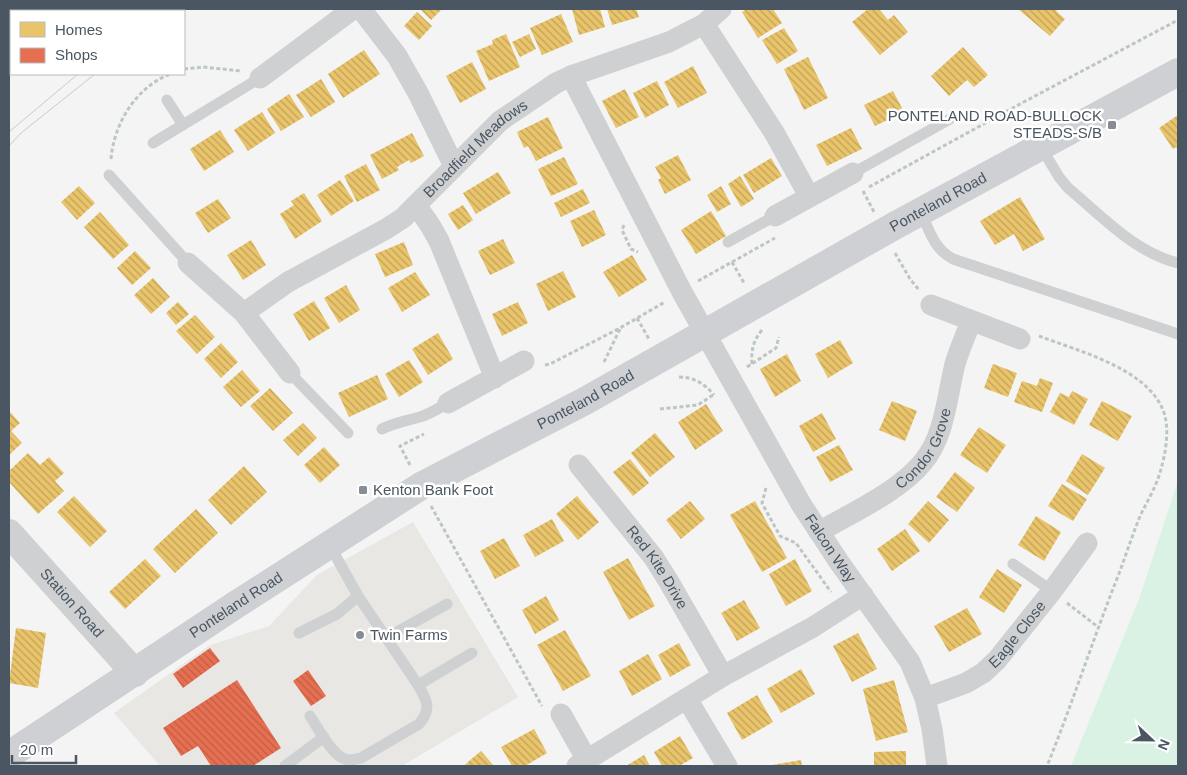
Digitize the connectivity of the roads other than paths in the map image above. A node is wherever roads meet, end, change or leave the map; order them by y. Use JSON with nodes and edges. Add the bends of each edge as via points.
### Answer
{"nodes":[{"id":1,"x":353,"y":9,"type":"edge"},
{"id":2,"x":361,"y":9,"type":"edge"},
{"id":3,"x":721,"y":9,"type":"edge"},
{"id":4,"x":704,"y":24,"type":"junction"},
{"id":5,"x":1178,"y":72,"type":"edge"},
{"id":6,"x":571,"y":76,"type":"junction"},
{"id":7,"x":260,"y":78,"type":"joint"},
{"id":8,"x":167,"y":100,"type":"dead end"},
{"id":9,"x":950,"y":119,"type":"dead end"},
{"id":10,"x":183,"y":125,"type":"junction"},
{"id":11,"x":153,"y":143,"type":"dead end"},
{"id":12,"x":1042,"y":147,"type":"junction"},
{"id":13,"x":454,"y":166,"type":"junction"},
{"id":14,"x":109,"y":175,"type":"road end"},
{"id":15,"x":858,"y":182,"type":"joint"},
{"id":16,"x":809,"y":196,"type":"junction"},
{"id":17,"x":416,"y":205,"type":"junction"},
{"id":18,"x":921,"y":212,"type":"junction"},
{"id":19,"x":776,"y":226,"type":"joint"},
{"id":20,"x":728,"y":242,"type":"dead end"},
{"id":21,"x":188,"y":263,"type":"joint"},
{"id":22,"x":1178,"y":263,"type":"edge"},
{"id":23,"x":931,"y":305,"type":"road end"},
{"id":24,"x":244,"y":313,"type":"junction"},
{"id":25,"x":971,"y":321,"type":"junction"},
{"id":26,"x":705,"y":333,"type":"junction"},
{"id":27,"x":1178,"y":334,"type":"edge"},
{"id":28,"x":1020,"y":339,"type":"road end"},
{"id":29,"x":524,"y":362,"type":"road end"},
{"id":30,"x":290,"y":373,"type":"joint"},
{"id":31,"x":495,"y":378,"type":"junction"},
{"id":32,"x":448,"y":403,"type":"joint"},
{"id":33,"x":382,"y":429,"type":"dead end"},
{"id":34,"x":348,"y":433,"type":"dead end"},
{"id":35,"x":579,"y":465,"type":"dead end"},
{"id":36,"x":819,"y":532,"type":"junction"},
{"id":37,"x":9,"y":534,"type":"edge"},
{"id":38,"x":1087,"y":543,"type":"dead end"},
{"id":39,"x":329,"y":544,"type":"junction"},
{"id":40,"x":1013,"y":564,"type":"dead end"},
{"id":41,"x":1052,"y":591,"type":"junction"},
{"id":42,"x":863,"y":595,"type":"junction"},
{"id":43,"x":358,"y":596,"type":"junction"},
{"id":44,"x":447,"y":604,"type":"dead end"},
{"id":45,"x":299,"y":633,"type":"dead end"},
{"id":46,"x":386,"y":638,"type":"junction"},
{"id":47,"x":472,"y":653,"type":"dead end"},
{"id":48,"x":134,"y":673,"type":"junction"},
{"id":49,"x":723,"y":676,"type":"junction"},
{"id":50,"x":418,"y":685,"type":"junction"},
{"id":51,"x":924,"y":698,"type":"junction"},
{"id":52,"x":687,"y":699,"type":"junction"},
{"id":53,"x":553,"y":712,"type":"road end"},
{"id":54,"x":310,"y":716,"type":"dead end"},
{"id":55,"x":324,"y":737,"type":"junction"},
{"id":56,"x":13,"y":759,"type":"edge"},
{"id":57,"x":582,"y":763,"type":"edge"},
{"id":58,"x":284,"y":766,"type":"edge"},
{"id":59,"x":728,"y":766,"type":"edge"},
{"id":60,"x":937,"y":766,"type":"edge"}],
"edges":[{"from":1,"to":7,"type":"street"},
{"from":2,"to":13,"type":"street","via":[[397,56]]},
{"from":3,"to":4,"type":"street","name":"Broadfield Meadows"},
{"from":4,"to":6,"type":"street","name":"Broadfield Meadows","via":[[669,42]]},
{"from":4,"to":16,"type":"street","via":[[775,134]]},
{"from":5,"to":12,"type":"main road","name":"Ponteland Road"},
{"from":6,"to":13,"type":"street","name":"Broadfield Meadows","via":[[505,117]]},
{"from":6,"to":26,"type":"street","name":"Falcon Way"},
{"from":7,"to":10,"type":"lane"},
{"from":8,"to":10,"type":"lane"},
{"from":9,"to":15,"type":"lane"},
{"from":10,"to":11,"type":"lane"},
{"from":12,"to":18,"type":"main road","name":"Ponteland Road"},
{"from":12,"to":22,"type":"lane","via":[[1068,188],[1136,245]]},
{"from":13,"to":17,"type":"street","name":"Broadfield Meadows"},
{"from":14,"to":21,"type":"lane"},
{"from":15,"to":16,"type":"street"},
{"from":16,"to":19,"type":"street"},
{"from":17,"to":24,"type":"street","name":"Broadfield Meadows","via":[[386,229],[288,282]]},
{"from":17,"to":31,"type":"street","via":[[439,241]]},
{"from":18,"to":26,"type":"main road","name":"Ponteland Road"},
{"from":18,"to":27,"type":"lane","via":[[938,248],[953,259]]},
{"from":19,"to":20,"type":"lane"},
{"from":21,"to":24,"type":"street"},
{"from":23,"to":25,"type":"street"},
{"from":24,"to":30,"type":"street"},
{"from":25,"to":28,"type":"street"},
{"from":25,"to":36,"type":"street","name":"Condor Grove","via":[[956,362],[939,433],[924,462],[898,486]]},
{"from":26,"to":36,"type":"street","name":"Falcon Way"},
{"from":26,"to":39,"type":"main road","name":"Ponteland Road","via":[[425,495]]},
{"from":29,"to":31,"type":"street"},
{"from":30,"to":34,"type":"lane"},
{"from":31,"to":32,"type":"street"},
{"from":32,"to":33,"type":"lane","via":[[420,417]]},
{"from":35,"to":49,"type":"street","name":"Red Kite Drive","via":[[654,558]]},
{"from":36,"to":42,"type":"street","name":"Falcon Way"},
{"from":37,"to":48,"type":"street","name":"Station Road"},
{"from":38,"to":41,"type":"street","name":"Eagle Close"},
{"from":39,"to":43,"type":"lane"},
{"from":39,"to":48,"type":"main road","name":"Ponteland Road"},
{"from":40,"to":41,"type":"lane"},
{"from":41,"to":51,"type":"street","name":"Eagle Close","via":[[1011,644],[983,673],[966,684]]},
{"from":42,"to":49,"type":"street","via":[[813,627]]},
{"from":42,"to":51,"type":"street","name":"Falcon Way","via":[[910,662]]},
{"from":43,"to":45,"type":"lane","via":[[337,614]]},
{"from":43,"to":46,"type":"lane"},
{"from":44,"to":46,"type":"lane"},
{"from":46,"to":50,"type":"lane"},
{"from":47,"to":50,"type":"lane"},
{"from":48,"to":56,"type":"main road","name":"Ponteland Road"},
{"from":49,"to":52,"type":"street"},
{"from":50,"to":55,"type":"lane","via":[[425,698],[426,716],[390,742],[352,760],[337,755]]},
{"from":51,"to":60,"type":"street","name":"Falcon Way"},
{"from":52,"to":57,"type":"street"},
{"from":52,"to":59,"type":"street"},
{"from":53,"to":57,"type":"street"},
{"from":54,"to":55,"type":"lane"},
{"from":55,"to":58,"type":"lane"}]}
